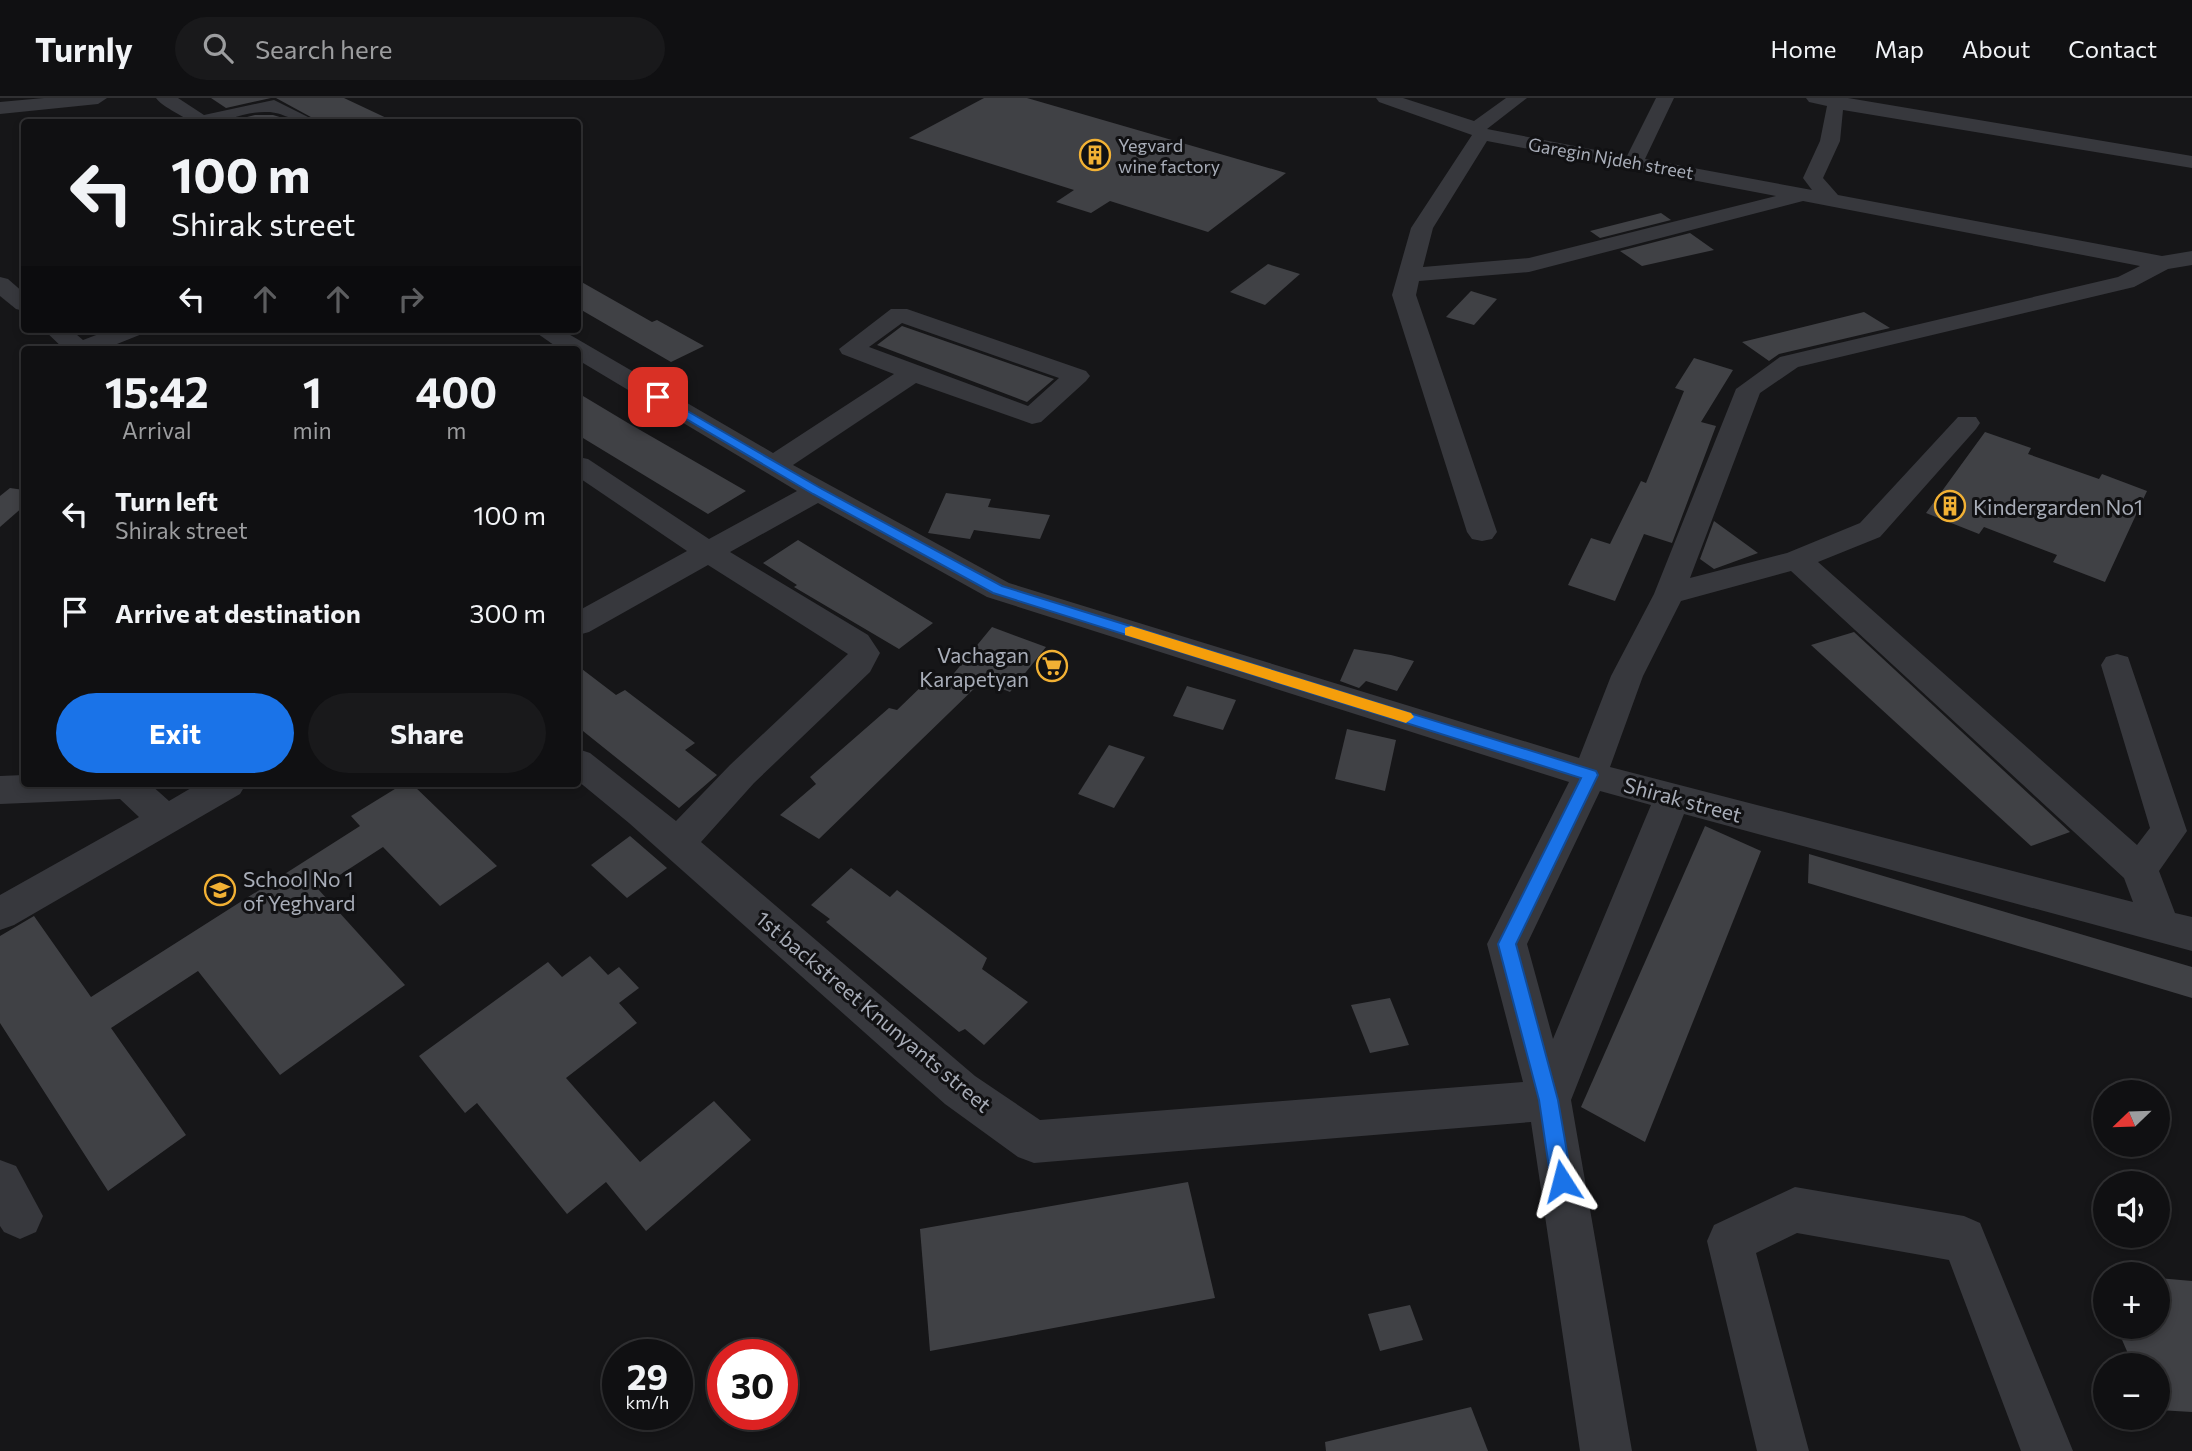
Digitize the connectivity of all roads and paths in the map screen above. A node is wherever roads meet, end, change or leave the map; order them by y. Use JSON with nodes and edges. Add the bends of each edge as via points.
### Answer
{"nodes":[{"id":1,"x":98,"y":98,"type":"edge"},
{"id":2,"x":165,"y":98,"type":"edge"},
{"id":3,"x":1385,"y":98,"type":"edge"},
{"id":4,"x":1518,"y":98,"type":"edge"},
{"id":5,"x":1665,"y":98,"type":"edge"},
{"id":6,"x":1815,"y":98,"type":"edge"},
{"id":7,"x":1841,"y":103,"type":"junction"},
{"id":8,"x":0,"y":108,"type":"edge"},
{"id":9,"x":197,"y":119,"type":"edge"},
{"id":10,"x":213,"y":119,"type":"edge"},
{"id":11,"x":302,"y":119,"type":"edge"},
{"id":12,"x":1479,"y":131,"type":"junction"},
{"id":13,"x":1634,"y":162,"type":"junction"},
{"id":14,"x":2192,"y":162,"type":"edge"},
{"id":15,"x":1806,"y":194,"type":"junction"},
{"id":16,"x":1830,"y":199,"type":"junction"},
{"id":17,"x":2192,"y":258,"type":"edge"},
{"id":18,"x":2162,"y":263,"type":"junction"},
{"id":19,"x":1410,"y":275,"type":"junction"},
{"id":20,"x":0,"y":284,"type":"edge"},
{"id":21,"x":21,"y":302,"type":"edge"},
{"id":22,"x":60,"y":333,"type":"edge"},
{"id":23,"x":123,"y":333,"type":"edge"},
{"id":24,"x":550,"y":333,"type":"edge"},
{"id":25,"x":75,"y":346,"type":"edge"},
{"id":26,"x":90,"y":346,"type":"edge"},
{"id":27,"x":572,"y":346,"type":"edge"},
{"id":28,"x":581,"y":351,"type":"edge"},
{"id":29,"x":913,"y":373,"type":"junction"},
{"id":30,"x":1967,"y":423,"type":"dead end"},
{"id":31,"x":774,"y":465,"type":"junction"},
{"id":32,"x":581,"y":467,"type":"edge"},
{"id":33,"x":818,"y":491,"type":"junction"},
{"id":34,"x":1482,"y":532,"type":"dead end"},
{"id":35,"x":709,"y":552,"type":"junction"},
{"id":36,"x":1797,"y":560,"type":"junction"},
{"id":37,"x":1669,"y":594,"type":"junction"},
{"id":38,"x":581,"y":622,"type":"edge"},
{"id":39,"x":2117,"y":665,"type":"dead end"},
{"id":40,"x":581,"y":764,"type":"edge"},
{"id":41,"x":1590,"y":775,"type":"junction"},
{"id":42,"x":77,"y":787,"type":"edge"},
{"id":43,"x":130,"y":787,"type":"edge"},
{"id":44,"x":223,"y":787,"type":"edge"},
{"id":45,"x":0,"y":790,"type":"edge"},
{"id":46,"x":1673,"y":796,"type":"junction"},
{"id":47,"x":164,"y":819,"type":"junction"},
{"id":48,"x":677,"y":844,"type":"junction"},
{"id":49,"x":2139,"y":869,"type":"junction"},
{"id":50,"x":0,"y":914,"type":"edge"},
{"id":51,"x":2177,"y":930,"type":"edge"},
{"id":52,"x":1549,"y":1100,"type":"junction"},
{"id":53,"x":1606,"y":1451,"type":"edge"},
{"id":54,"x":1783,"y":1451,"type":"edge"},
{"id":55,"x":2047,"y":1451,"type":"edge"}],
"edges":[{"from":1,"to":8,"type":"street"},
{"from":2,"to":9,"type":"street"},
{"from":3,"to":12,"type":"street","name":"Garegin Njdeh street"},
{"from":4,"to":12,"type":"street"},
{"from":5,"to":13,"type":"street"},
{"from":6,"to":7,"type":"street"},
{"from":7,"to":14,"type":"street"},
{"from":7,"to":16,"type":"street","via":[[1834,109],[1830,141],[1813,178]]},
{"from":10,"to":11,"type":"street","via":[[262,106],[274,106]]},
{"from":12,"to":13,"type":"street","name":"Garegin Njdeh street"},
{"from":12,"to":19,"type":"street","via":[[1422,228]]},
{"from":13,"to":15,"type":"street","name":"Garegin Njdeh street"},
{"from":15,"to":16,"type":"street","name":"Garegin Njdeh street"},
{"from":15,"to":19,"type":"street","via":[[1529,265]]},
{"from":16,"to":18,"type":"street","name":"Garegin Njdeh street"},
{"from":17,"to":18,"type":"street","name":"Garegin Njdeh street"},
{"from":18,"to":37,"type":"street","name":"Garegin Njdeh street","via":[[2126,282],[1789,362],[1759,382],[1749,389]]},
{"from":19,"to":34,"type":"street","via":[[1404,295]]},
{"from":20,"to":21,"type":"street"},
{"from":22,"to":25,"type":"street"},
{"from":23,"to":26,"type":"street"},
{"from":24,"to":27,"type":"street","name":"Shirak street"},
{"from":28,"to":31,"type":"street","name":"Shirak street"},
{"from":29,"to":29,"type":"street","via":[[851,349],[899,314],[1077,376],[1032,416]]},
{"from":29,"to":31,"type":"street"},
{"from":30,"to":36,"type":"street","via":[[1870,530]]},
{"from":31,"to":33,"type":"street","name":"Shirak street"},
{"from":32,"to":35,"type":"street"},
{"from":33,"to":35,"type":"street"},
{"from":33,"to":41,"type":"street","name":"Shirak street","via":[[998,590]]},
{"from":35,"to":38,"type":"street"},
{"from":35,"to":48,"type":"street","via":[[857,643],[864,653],[859,664],[742,774]]},
{"from":36,"to":37,"type":"street"},
{"from":36,"to":49,"type":"street"},
{"from":37,"to":41,"type":"street","name":"Garegin Njdeh street","via":[[1627,676]]},
{"from":39,"to":49,"type":"street","via":[[2169,831]]},
{"from":40,"to":48,"type":"street","name":"1st backstreet Knunyants street"},
{"from":41,"to":46,"type":"street","name":"Shirak street"},
{"from":41,"to":52,"type":"street","name":"Garegin Njdeh street","via":[[1507,944]]},
{"from":42,"to":45,"type":"street"},
{"from":43,"to":47,"type":"street"},
{"from":44,"to":47,"type":"street"},
{"from":46,"to":51,"type":"street","name":"Shirak street"},
{"from":46,"to":52,"type":"street"},
{"from":47,"to":50,"type":"street"},
{"from":48,"to":52,"type":"street","name":"1st backstreet Knunyants street","via":[[960,1090],[1034,1142]]},
{"from":49,"to":51,"type":"street"},
{"from":52,"to":53,"type":"street","name":"Garegin Njdeh street"},
{"from":54,"to":55,"type":"street","via":[[1730,1241],[1795,1210],[1964,1239]]}]}
